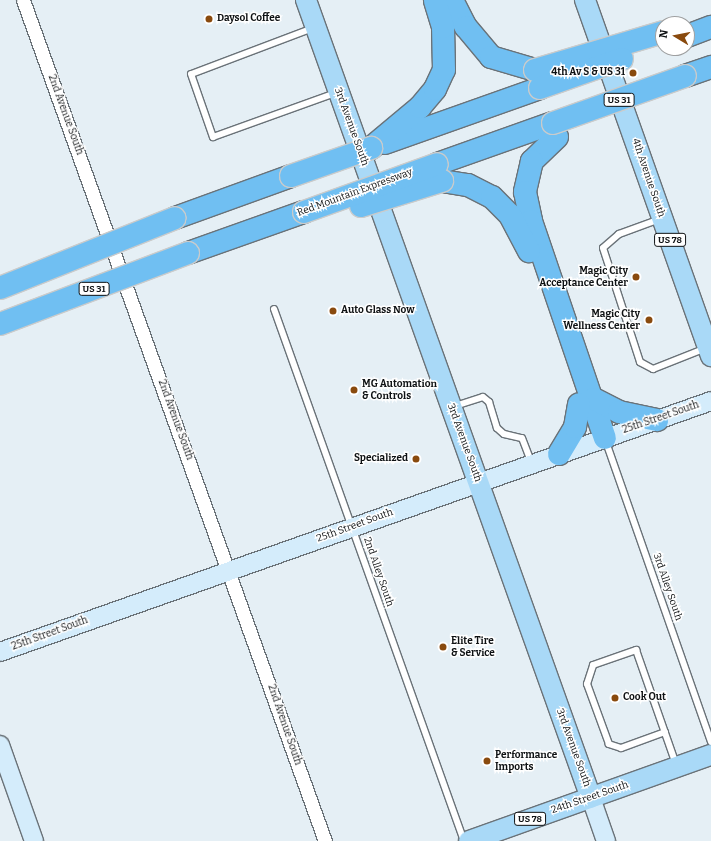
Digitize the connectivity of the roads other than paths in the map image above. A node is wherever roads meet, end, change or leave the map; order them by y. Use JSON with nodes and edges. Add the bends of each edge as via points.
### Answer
{"nodes":[{"id":1,"x":23,"y":0,"type":"edge"},
{"id":2,"x":306,"y":0,"type":"edge"},
{"id":3,"x":435,"y":0,"type":"edge"},
{"id":4,"x":452,"y":0,"type":"edge"},
{"id":5,"x":584,"y":0,"type":"edge"},
{"id":6,"x":711,"y":22,"type":"edge"},
{"id":7,"x":695,"y":25,"type":"edge"},
{"id":8,"x":316,"y":27,"type":"junction"},
{"id":9,"x":711,"y":27,"type":"edge"},
{"id":10,"x":695,"y":33,"type":"edge"},
{"id":11,"x":655,"y":35,"type":"edge"},
{"id":12,"x":655,"y":46,"type":"edge"},
{"id":13,"x":711,"y":67,"type":"edge"},
{"id":14,"x":537,"y":79,"type":"junction"},
{"id":15,"x":339,"y":91,"type":"junction"},
{"id":16,"x":555,"y":130,"type":"junction"},
{"id":17,"x":371,"y":148,"type":"junction"},
{"id":18,"x":439,"y":173,"type":"junction"},
{"id":19,"x":662,"y":218,"type":"junction"},
{"id":20,"x":0,"y":288,"type":"edge"},
{"id":21,"x":274,"y":309,"type":"dead end"},
{"id":22,"x":0,"y":324,"type":"edge"},
{"id":23,"x":709,"y":352,"type":"edge"},
{"id":24,"x":711,"y":401,"type":"edge"},
{"id":25,"x":587,"y":402,"type":"junction"},
{"id":26,"x":451,"y":407,"type":"junction"},
{"id":27,"x":656,"y":420,"type":"junction"},
{"id":28,"x":598,"y":440,"type":"junction"},
{"id":29,"x":559,"y":454,"type":"junction"},
{"id":30,"x":532,"y":464,"type":"junction"},
{"id":31,"x":478,"y":482,"type":"junction"},
{"id":32,"x":352,"y":527,"type":"junction"},
{"id":33,"x":230,"y":571,"type":"junction"},
{"id":34,"x":0,"y":652,"type":"edge"},
{"id":35,"x":665,"y":732,"type":"junction"},
{"id":36,"x":711,"y":742,"type":"edge"},
{"id":37,"x":0,"y":745,"type":"edge"},
{"id":38,"x":711,"y":755,"type":"edge"},
{"id":39,"x":678,"y":767,"type":"junction"},
{"id":40,"x":591,"y":798,"type":"junction"},
{"id":41,"x":34,"y":841,"type":"edge"},
{"id":42,"x":325,"y":841,"type":"edge"},
{"id":43,"x":464,"y":841,"type":"edge"},
{"id":44,"x":469,"y":841,"type":"edge"},
{"id":45,"x":606,"y":841,"type":"edge"}],
"edges":[{"from":1,"to":33,"type":"street","name":"2nd Avenue South"},
{"from":2,"to":8,"type":"main road","name":"3rd Avenue South"},
{"from":3,"to":17,"type":"highway","via":[[443,27],[444,70],[435,89],[420,107]]},
{"from":4,"to":14,"type":"highway","via":[[466,27],[491,57]]},
{"from":5,"to":19,"type":"main road","name":"4th Avenue South","number":"US 78"},
{"from":6,"to":7,"type":"highway"},
{"from":8,"to":15,"type":"main road","name":"3rd Avenue South"},
{"from":8,"to":15,"type":"lane","via":[[191,74],[213,137]]},
{"from":9,"to":10,"type":"highway"},
{"from":11,"to":14,"type":"highway","bridge":true},
{"from":12,"to":14,"type":"highway","bridge":true},
{"from":13,"to":16,"type":"highway","number":"US 31","bridge":true,"via":[[621,99]]},
{"from":14,"to":17,"type":"highway","via":[[424,129]]},
{"from":15,"to":26,"type":"main road","name":"3rd Avenue South"},
{"from":16,"to":18,"type":"highway","number":"US 31"},
{"from":16,"to":25,"type":"highway","via":[[532,161],[525,192],[531,221]]},
{"from":17,"to":20,"type":"highway","bridge":true,"via":[[176,218]]},
{"from":18,"to":22,"type":"highway","number":"US 31","bridge":true,"via":[[306,217],[235,247],[210,245]]},
{"from":18,"to":25,"type":"highway","via":[[492,197],[510,215],[525,241]]},
{"from":19,"to":23,"type":"main road","name":"4th Avenue South","number":"US 78"},
{"from":19,"to":23,"type":"lane","via":[[620,234],[603,248],[640,362],[652,369]]},
{"from":21,"to":32,"type":"lane","name":"2nd Alley South"},
{"from":24,"to":27,"type":"street","name":"25th Street South"},
{"from":25,"to":27,"type":"highway"},
{"from":25,"to":28,"type":"highway"},
{"from":25,"to":29,"type":"highway"},
{"from":26,"to":30,"type":"lane","via":[[483,397],[490,402],[497,428],[504,434],[522,438]]},
{"from":26,"to":31,"type":"main road","name":"3rd Avenue South"},
{"from":27,"to":28,"type":"street","name":"25th Street South"},
{"from":28,"to":29,"type":"street","name":"25th Street South"},
{"from":28,"to":36,"type":"lane","name":"3rd Alley South"},
{"from":29,"to":30,"type":"street","name":"25th Street South"},
{"from":30,"to":31,"type":"street","name":"25th Street South"},
{"from":31,"to":32,"type":"street","name":"25th Street South"},
{"from":31,"to":40,"type":"main road","name":"3rd Avenue South"},
{"from":32,"to":33,"type":"street","name":"25th Street South"},
{"from":32,"to":43,"type":"lane","name":"2nd Alley South"},
{"from":33,"to":34,"type":"street","name":"25th Street South"},
{"from":33,"to":42,"type":"street","name":"2nd Avenue South"},
{"from":35,"to":35,"type":"lane","via":[[636,650],[593,665],[587,684],[606,739],[614,747]]},
{"from":35,"to":39,"type":"lane"},
{"from":37,"to":41,"type":"street"},
{"from":38,"to":39,"type":"main road","name":"24th Street South","number":"US 78"},
{"from":39,"to":40,"type":"main road","name":"24th Street South","number":"US 78"},
{"from":40,"to":44,"type":"main road","name":"24th Street South","number":"US 78"},
{"from":40,"to":45,"type":"street","name":"3rd Avenue South"}]}
